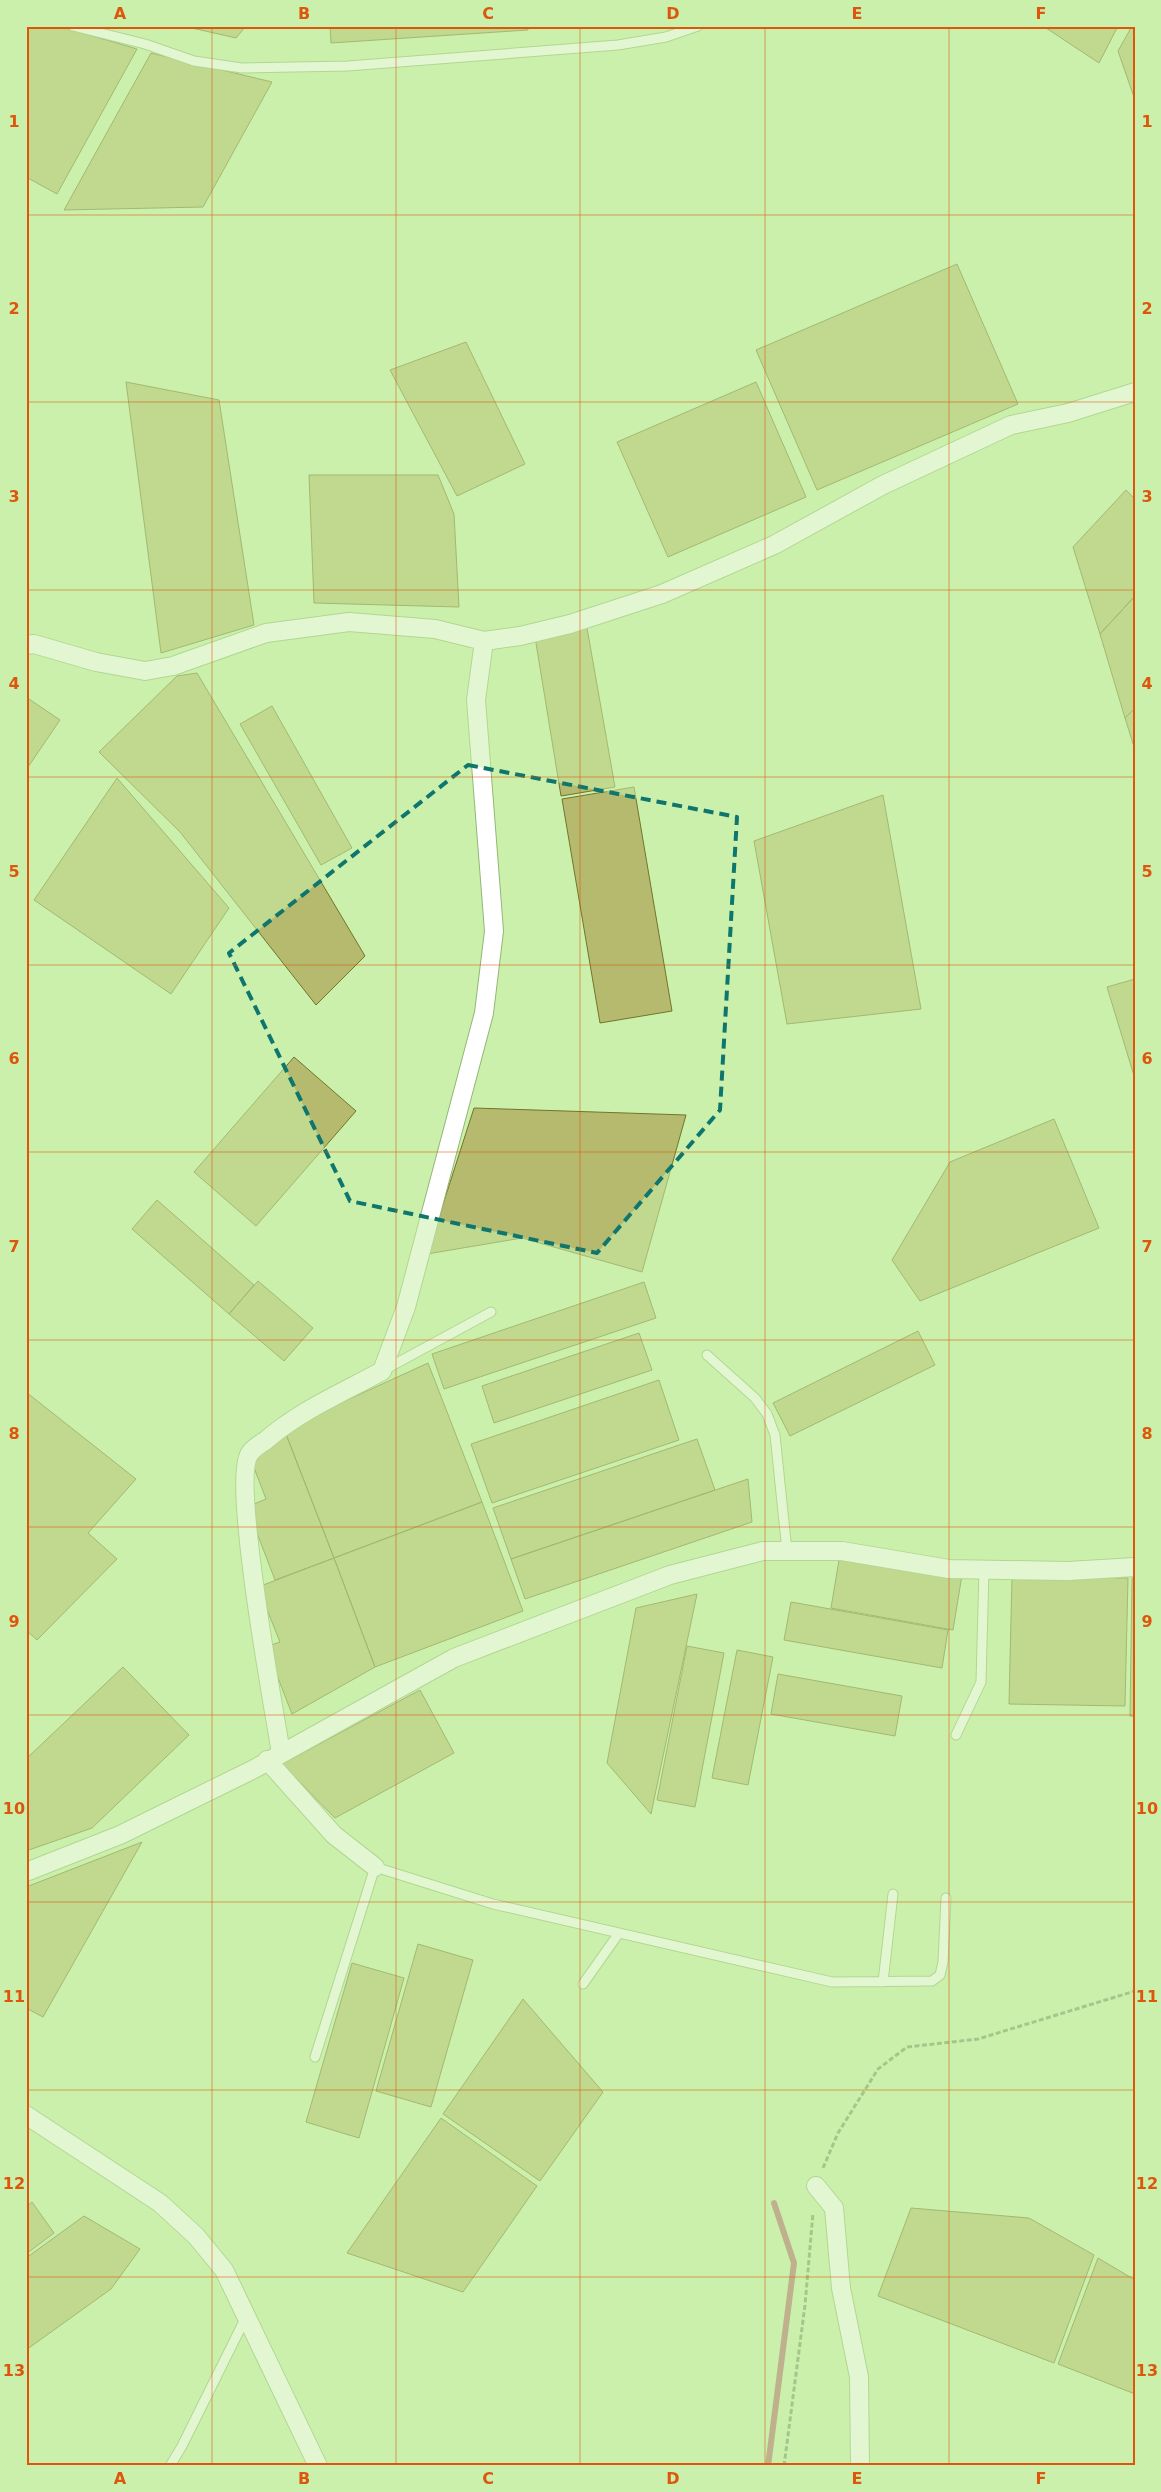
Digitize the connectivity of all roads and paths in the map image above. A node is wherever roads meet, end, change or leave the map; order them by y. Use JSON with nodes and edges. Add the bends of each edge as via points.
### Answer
{"nodes":[{"id":1,"x":73,"y":26,"type":"edge"},
{"id":2,"x":698,"y":26,"type":"edge"},
{"id":3,"x":1135,"y":392,"type":"edge"},
{"id":4,"x":484,"y":641,"type":"junction"},
{"id":5,"x":26,"y":645,"type":"edge"},
{"id":6,"x":491,"y":1312,"type":"dead end"},
{"id":7,"x":707,"y":1355,"type":"dead end"},
{"id":8,"x":382,"y":1371,"type":"junction"},
{"id":9,"x":787,"y":1551,"type":"junction"},
{"id":10,"x":1135,"y":1567,"type":"edge"},
{"id":11,"x":984,"y":1570,"type":"junction"},
{"id":12,"x":956,"y":1735,"type":"dead end"},
{"id":13,"x":274,"y":1757,"type":"junction"},
{"id":14,"x":375,"y":1867,"type":"junction"},
{"id":15,"x":26,"y":1872,"type":"edge"},
{"id":16,"x":893,"y":1894,"type":"dead end"},
{"id":17,"x":946,"y":1898,"type":"dead end"},
{"id":18,"x":619,"y":1933,"type":"junction"},
{"id":19,"x":883,"y":1982,"type":"junction"},
{"id":20,"x":583,"y":1984,"type":"dead end"},
{"id":21,"x":1135,"y":1991,"type":"edge"},
{"id":22,"x":314,"y":2057,"type":"dead end"},
{"id":23,"x":26,"y":2115,"type":"edge"},
{"id":24,"x":816,"y":2186,"type":"junction"},
{"id":25,"x":247,"y":2315,"type":"junction"},
{"id":26,"x":170,"y":2466,"type":"edge"},
{"id":27,"x":318,"y":2466,"type":"edge"},
{"id":28,"x":784,"y":2466,"type":"edge"},
{"id":29,"x":860,"y":2466,"type":"edge"}],
"edges":[{"from":1,"to":2,"type":"lane","via":[[145,44],[194,61],[242,68],[348,66],[618,45],[666,37]]},
{"from":3,"to":4,"type":"street","via":[[1068,413],[1011,425],[883,485],[774,545],[662,594],[570,624]]},
{"from":4,"to":5,"type":"street","via":[[435,629],[350,622],[266,633],[173,666],[145,671],[96,662],[34,644]]},
{"from":4,"to":8,"type":"street","via":[[476,700],[494,931],[484,1012],[406,1307]]},
{"from":6,"to":8,"type":"lane"},
{"from":7,"to":9,"type":"lane","via":[[755,1398],[767,1414],[775,1435]]},
{"from":8,"to":13,"type":"street","via":[[283,1425],[249,1454],[245,1468],[244,1496]]},
{"from":9,"to":11,"type":"street","via":[[842,1551],[949,1569]]},
{"from":9,"to":13,"type":"street","via":[[763,1551],[670,1575],[454,1658]]},
{"from":10,"to":11,"type":"street","via":[[1068,1571]]},
{"from":11,"to":12,"type":"lane","via":[[981,1682]]},
{"from":13,"to":14,"type":"street","via":[[334,1835]]},
{"from":13,"to":15,"type":"street","via":[[120,1836]]},
{"from":14,"to":18,"type":"lane","via":[[494,1904]]},
{"from":14,"to":22,"type":"lane"},
{"from":16,"to":19,"type":"lane"},
{"from":17,"to":19,"type":"lane","via":[[940,1975],[932,1981]]},
{"from":18,"to":19,"type":"lane","via":[[832,1982]]},
{"from":18,"to":20,"type":"lane"},
{"from":21,"to":24,"type":"path","via":[[978,2039],[907,2047],[878,2069],[838,2133]]},
{"from":23,"to":25,"type":"street","via":[[160,2203],[196,2236],[224,2270]]},
{"from":24,"to":28,"type":"path","via":[[805,2305]]},
{"from":24,"to":29,"type":"street","via":[[834,2208],[841,2288],[859,2377]]},
{"from":25,"to":26,"type":"lane"},
{"from":25,"to":27,"type":"street"}]}
